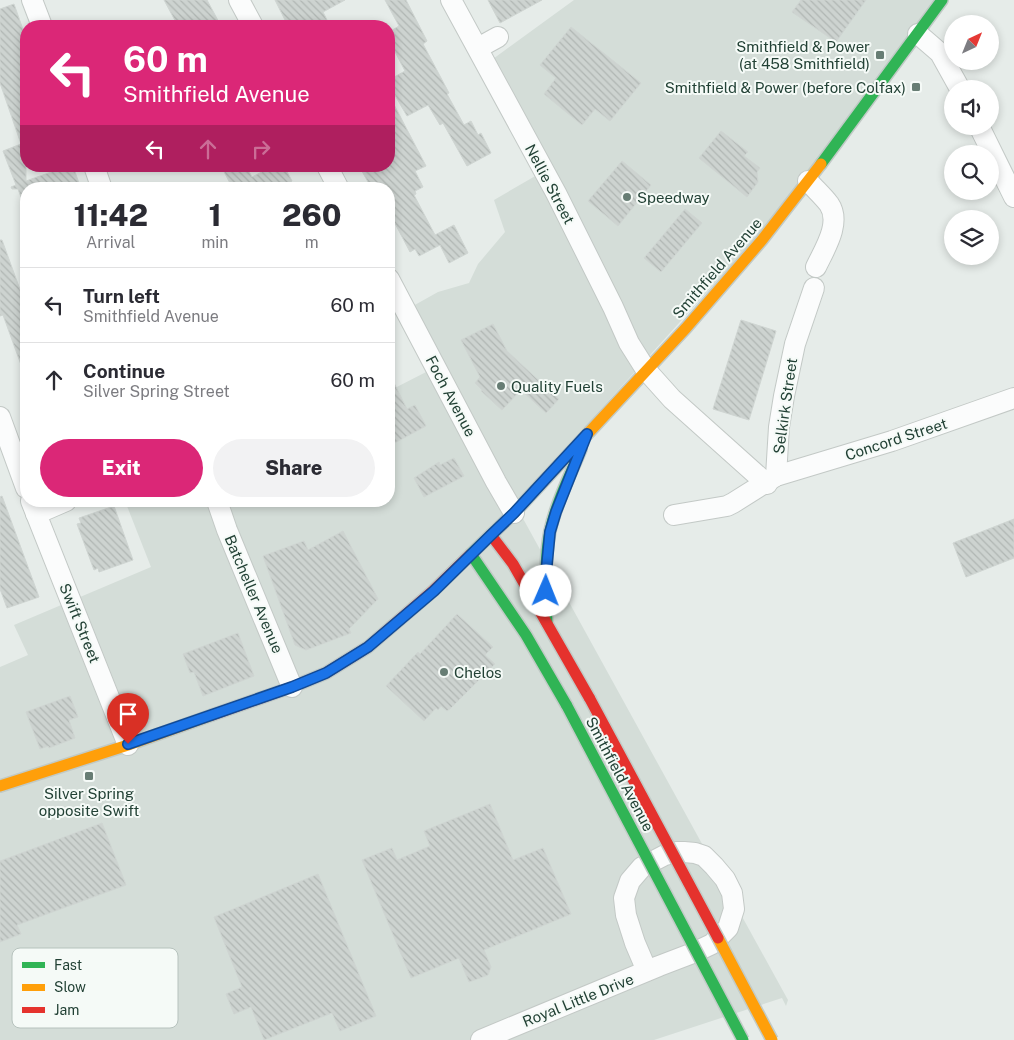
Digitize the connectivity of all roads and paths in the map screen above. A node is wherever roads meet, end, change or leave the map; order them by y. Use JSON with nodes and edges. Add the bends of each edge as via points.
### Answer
{"nodes":[{"id":1,"x":32,"y":0,"type":"edge"},
{"id":2,"x":240,"y":0,"type":"edge"},
{"id":3,"x":451,"y":0,"type":"edge"},
{"id":4,"x":942,"y":0,"type":"edge"},
{"id":5,"x":40,"y":20,"type":"edge"},
{"id":6,"x":250,"y":20,"type":"edge"},
{"id":7,"x":918,"y":34,"type":"junction"},
{"id":8,"x":498,"y":37,"type":"dead end"},
{"id":9,"x":478,"y":48,"type":"junction"},
{"id":10,"x":955,"y":80,"type":"edge"},
{"id":11,"x":983,"y":135,"type":"edge"},
{"id":12,"x":808,"y":181,"type":"junction"},
{"id":13,"x":1014,"y":197,"type":"edge"},
{"id":14,"x":816,"y":267,"type":"dead end"},
{"id":15,"x":814,"y":288,"type":"dead end"},
{"id":16,"x":395,"y":290,"type":"edge"},
{"id":17,"x":646,"y":370,"type":"junction"},
{"id":18,"x":1014,"y":398,"type":"edge"},
{"id":19,"x":0,"y":417,"type":"edge"},
{"id":20,"x":587,"y":434,"type":"junction"},
{"id":21,"x":20,"y":472,"type":"edge"},
{"id":22,"x":772,"y":480,"type":"junction"},
{"id":23,"x":219,"y":507,"type":"edge"},
{"id":24,"x":34,"y":508,"type":"edge"},
{"id":25,"x":514,"y":513,"type":"junction"},
{"id":26,"x":674,"y":515,"type":"dead end"},
{"id":27,"x":491,"y":535,"type":"junction"},
{"id":28,"x":471,"y":554,"type":"junction"},
{"id":29,"x":547,"y":624,"type":"junction"},
{"id":30,"x":292,"y":687,"type":"junction"},
{"id":31,"x":128,"y":744,"type":"junction"},
{"id":32,"x":0,"y":786,"type":"edge"},
{"id":33,"x":647,"y":971,"type":"junction"},
{"id":34,"x":481,"y":1040,"type":"edge"},
{"id":35,"x":743,"y":1040,"type":"edge"},
{"id":36,"x":772,"y":1040,"type":"edge"}],
"edges":[{"from":1,"to":5,"type":"street"},
{"from":2,"to":6,"type":"street"},
{"from":3,"to":9,"type":"street","name":"Nellie Street"},
{"from":4,"to":7,"type":"main road","name":"Smithfield Avenue"},
{"from":7,"to":10,"type":"street","via":[[940,53]]},
{"from":7,"to":12,"type":"main road","name":"Smithfield Avenue"},
{"from":8,"to":9,"type":"street"},
{"from":9,"to":17,"type":"street","name":"Nellie Street","via":[[584,248],[628,343]]},
{"from":11,"to":13,"type":"street"},
{"from":12,"to":14,"type":"street","via":[[830,206],[834,219],[831,236]]},
{"from":12,"to":17,"type":"main road","name":"Smithfield Avenue","via":[[762,240]]},
{"from":15,"to":22,"type":"street","name":"Selkirk Street","via":[[795,344]]},
{"from":16,"to":25,"type":"street","name":"Foch Avenue"},
{"from":17,"to":20,"type":"main road","name":"Smithfield Avenue"},
{"from":17,"to":22,"type":"street","name":"Nellie Street","via":[[672,399]]},
{"from":18,"to":22,"type":"street","name":"Concord Street"},
{"from":19,"to":21,"type":"street"},
{"from":20,"to":25,"type":"main road","name":"Smithfield Avenue"},
{"from":20,"to":29,"type":"main road","via":[[550,532],[546,574]]},
{"from":22,"to":26,"type":"street","via":[[727,506]]},
{"from":23,"to":30,"type":"street","name":"Batcheller Avenue"},
{"from":24,"to":31,"type":"street","name":"Swift Street"},
{"from":25,"to":27,"type":"main road","name":"Smithfield Avenue"},
{"from":27,"to":28,"type":"main road","name":"Smithfield Avenue"},
{"from":27,"to":29,"type":"main road","name":"Smithfield Avenue","via":[[513,564]]},
{"from":28,"to":30,"type":"main road","via":[[434,591],[368,647],[326,673]]},
{"from":28,"to":35,"type":"main road","name":"Smithfield Avenue","bridge":true,"via":[[526,635],[567,706]]},
{"from":29,"to":36,"type":"main road","name":"Smithfield Avenue","bridge":true},
{"from":30,"to":31,"type":"main road"},
{"from":31,"to":32,"type":"main road"},
{"from":33,"to":33,"type":"street","name":"Royal Little Drive","via":[[712,944],[728,928],[734,909],[732,893],[725,879],[704,856],[684,852],[665,855],[642,867],[630,881],[624,898],[626,915]]},
{"from":33,"to":34,"type":"street","name":"Royal Little Drive"}]}
